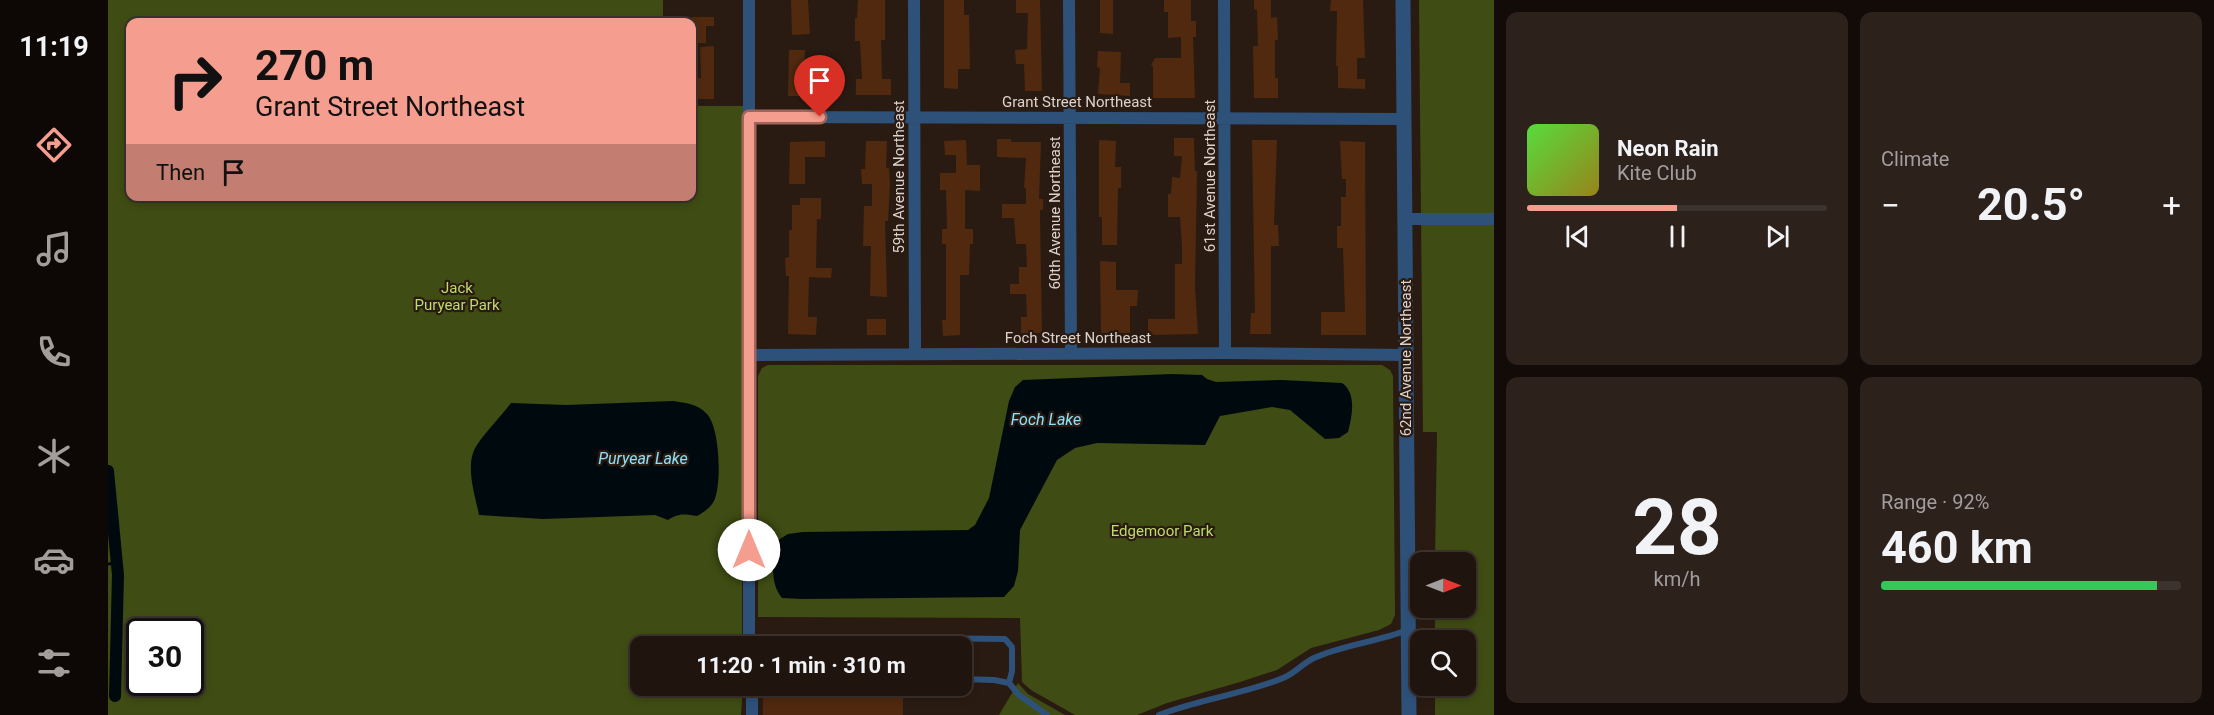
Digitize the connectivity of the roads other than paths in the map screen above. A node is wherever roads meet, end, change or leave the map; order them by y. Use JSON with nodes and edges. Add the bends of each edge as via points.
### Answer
{"nodes":[{"id":1,"x":749,"y":0,"type":"edge"},
{"id":2,"x":914,"y":0,"type":"edge"},
{"id":3,"x":1069,"y":0,"type":"edge"},
{"id":4,"x":1224,"y":0,"type":"edge"},
{"id":5,"x":1403,"y":0,"type":"edge"},
{"id":6,"x":749,"y":117,"type":"junction"},
{"id":7,"x":914,"y":117,"type":"junction"},
{"id":8,"x":1069,"y":117,"type":"junction"},
{"id":9,"x":1225,"y":117,"type":"junction"},
{"id":10,"x":1404,"y":119,"type":"junction"},
{"id":11,"x":1406,"y":219,"type":"junction"},
{"id":12,"x":1494,"y":219,"type":"edge"},
{"id":13,"x":1071,"y":353,"type":"junction"},
{"id":14,"x":1225,"y":353,"type":"junction"},
{"id":15,"x":915,"y":354,"type":"junction"},
{"id":16,"x":750,"y":355,"type":"junction"},
{"id":17,"x":1406,"y":355,"type":"junction"},
{"id":18,"x":1407,"y":630,"type":"junction"},
{"id":19,"x":749,"y":636,"type":"edge"},
{"id":20,"x":972,"y":638,"type":"edge"},
{"id":21,"x":972,"y":679,"type":"edge"},
{"id":22,"x":1009,"y":683,"type":"junction"},
{"id":23,"x":752,"y":696,"type":"edge"},
{"id":24,"x":752,"y":715,"type":"edge"},
{"id":25,"x":1047,"y":715,"type":"edge"},
{"id":26,"x":1159,"y":715,"type":"edge"},
{"id":27,"x":1409,"y":715,"type":"edge"}],
"edges":[{"from":1,"to":6,"type":"street"},
{"from":2,"to":7,"type":"street","name":"59th Avenue Northeast"},
{"from":3,"to":8,"type":"street","name":"60th Avenue Northeast"},
{"from":4,"to":9,"type":"street","name":"61st Avenue Northeast"},
{"from":5,"to":10,"type":"street","name":"62nd Avenue Northeast"},
{"from":6,"to":7,"type":"street","name":"Grant Street Northeast"},
{"from":6,"to":16,"type":"street"},
{"from":7,"to":8,"type":"street","name":"Grant Street Northeast"},
{"from":7,"to":15,"type":"street","name":"59th Avenue Northeast"},
{"from":8,"to":9,"type":"street","name":"Grant Street Northeast"},
{"from":8,"to":13,"type":"street","name":"60th Avenue Northeast"},
{"from":9,"to":10,"type":"street","name":"Grant Street Northeast"},
{"from":9,"to":14,"type":"street","name":"61st Avenue Northeast"},
{"from":10,"to":11,"type":"street","name":"62nd Avenue Northeast"},
{"from":11,"to":12,"type":"street"},
{"from":11,"to":17,"type":"street","name":"62nd Avenue Northeast"},
{"from":13,"to":14,"type":"street","name":"Foch Street Northeast"},
{"from":13,"to":15,"type":"street","name":"Foch Street Northeast"},
{"from":14,"to":17,"type":"street","name":"Foch Street Northeast"},
{"from":15,"to":16,"type":"street","name":"Foch Street Northeast"},
{"from":16,"to":19,"type":"street"},
{"from":17,"to":18,"type":"street","name":"62nd Avenue Northeast"},
{"from":18,"to":26,"type":"lane","via":[[1314,658],[1285,678]]},
{"from":18,"to":27,"type":"street","name":"62nd Avenue Northeast"},
{"from":20,"to":22,"type":"lane","via":[[1005,639],[1012,647]]},
{"from":21,"to":22,"type":"lane"},
{"from":22,"to":25,"type":"lane"},
{"from":23,"to":24,"type":"street"}]}
